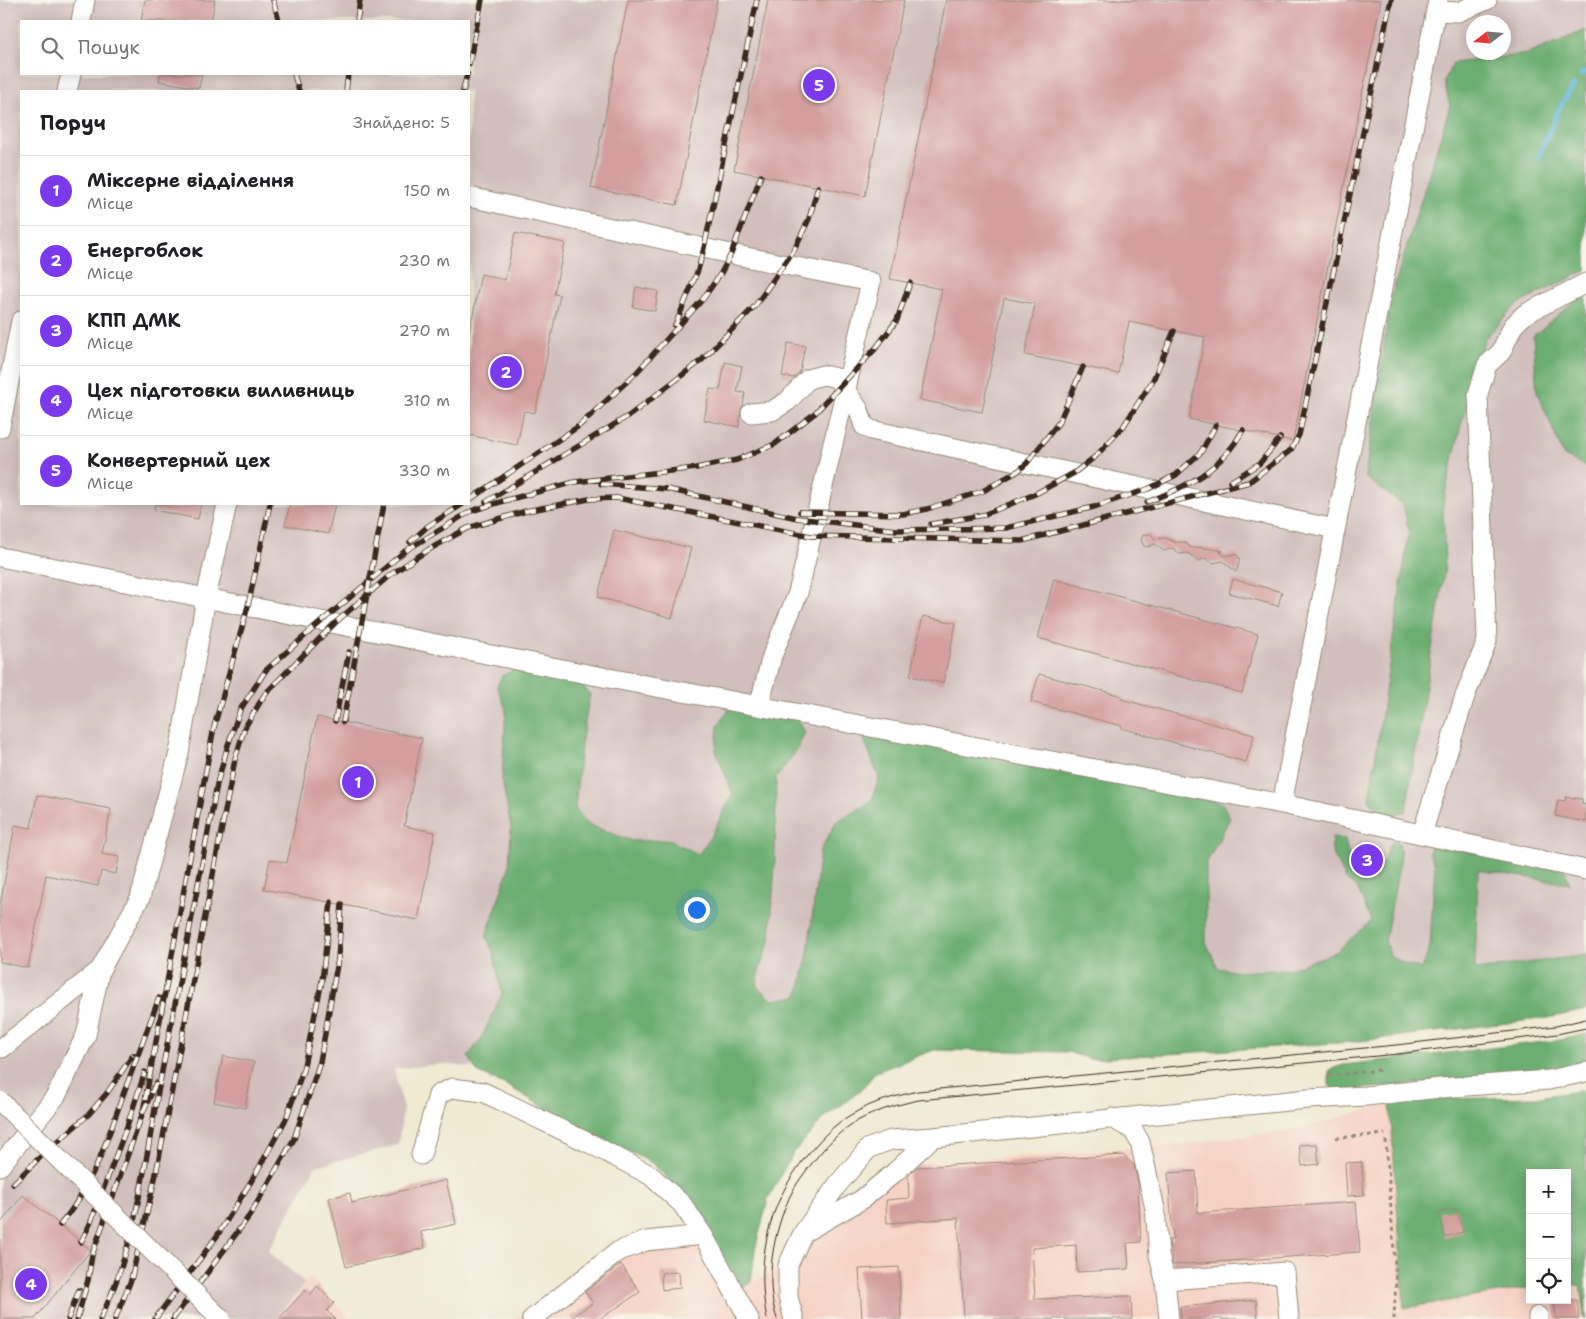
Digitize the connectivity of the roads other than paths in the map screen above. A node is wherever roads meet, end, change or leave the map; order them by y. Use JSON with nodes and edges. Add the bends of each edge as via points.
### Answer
{"nodes":[{"id":1,"x":85,"y":0,"type":"edge"},
{"id":2,"x":1487,"y":0,"type":"edge"},
{"id":3,"x":1436,"y":5,"type":"edge"},
{"id":4,"x":81,"y":20,"type":"edge"},
{"id":5,"x":71,"y":75,"type":"edge"},
{"id":6,"x":67,"y":90,"type":"edge"},
{"id":7,"x":470,"y":197,"type":"edge"},
{"id":8,"x":1586,"y":283,"type":"edge"},
{"id":9,"x":20,"y":327,"type":"edge"},
{"id":10,"x":846,"y":391,"type":"junction"},
{"id":11,"x":751,"y":413,"type":"dead end"},
{"id":12,"x":0,"y":428,"type":"edge"},
{"id":13,"x":227,"y":505,"type":"edge"},
{"id":14,"x":1335,"y":529,"type":"junction"},
{"id":15,"x":0,"y":557,"type":"edge"},
{"id":16,"x":206,"y":598,"type":"junction"},
{"id":17,"x":759,"y":706,"type":"junction"},
{"id":18,"x":1282,"y":804,"type":"junction"},
{"id":19,"x":1422,"y":834,"type":"junction"},
{"id":20,"x":1586,"y":870,"type":"edge"},
{"id":21,"x":100,"y":970,"type":"junction"},
{"id":22,"x":2,"y":1048,"type":"dead end"},
{"id":23,"x":1586,"y":1072,"type":"edge"},
{"id":24,"x":0,"y":1101,"type":"edge"},
{"id":25,"x":1112,"y":1118,"type":"junction"},
{"id":26,"x":932,"y":1137,"type":"junction"},
{"id":27,"x":421,"y":1154,"type":"dead end"},
{"id":28,"x":0,"y":1166,"type":"edge"},
{"id":29,"x":803,"y":1233,"type":"junction"},
{"id":30,"x":703,"y":1235,"type":"junction"},
{"id":31,"x":1165,"y":1280,"type":"junction"},
{"id":32,"x":221,"y":1319,"type":"edge"},
{"id":33,"x":532,"y":1319,"type":"edge"},
{"id":34,"x":749,"y":1319,"type":"edge"},
{"id":35,"x":794,"y":1319,"type":"edge"},
{"id":36,"x":1169,"y":1319,"type":"edge"},
{"id":37,"x":1289,"y":1319,"type":"edge"}],
"edges":[{"from":1,"to":4,"type":"street"},
{"from":2,"to":3,"type":"street","via":[[1458,12]]},
{"from":3,"to":14,"type":"street"},
{"from":5,"to":6,"type":"street"},
{"from":7,"to":10,"type":"street","via":[[871,282]]},
{"from":8,"to":19,"type":"street","via":[[1525,314],[1512,326],[1501,352],[1487,365],[1478,394],[1488,641],[1465,696]]},
{"from":9,"to":12,"type":"street"},
{"from":10,"to":11,"type":"street","via":[[837,378],[823,374],[808,380],[788,401],[772,410]]},
{"from":10,"to":14,"type":"street","via":[[864,426],[871,430]]},
{"from":10,"to":17,"type":"street","via":[[798,593],[772,656]]},
{"from":13,"to":16,"type":"street"},
{"from":14,"to":18,"type":"street"},
{"from":15,"to":16,"type":"street"},
{"from":16,"to":17,"type":"street"},
{"from":16,"to":21,"type":"street","via":[[179,753],[140,898]]},
{"from":17,"to":18,"type":"street"},
{"from":18,"to":19,"type":"street"},
{"from":19,"to":20,"type":"street"},
{"from":21,"to":22,"type":"street"},
{"from":21,"to":28,"type":"street","via":[[86,1035],[56,1096]]},
{"from":23,"to":25,"type":"street","via":[[1549,1080]]},
{"from":24,"to":32,"type":"street","bridge":true},
{"from":25,"to":26,"type":"street"},
{"from":25,"to":31,"type":"street","via":[[1133,1130],[1140,1142],[1155,1209],[1158,1255]]},
{"from":26,"to":29,"type":"street","via":[[861,1200]]},
{"from":26,"to":29,"type":"street","via":[[891,1140],[869,1148]]},
{"from":27,"to":30,"type":"street","via":[[438,1095],[452,1088],[483,1092],[650,1175],[682,1204]]},
{"from":29,"to":35,"type":"street","via":[[788,1265],[788,1297]]},
{"from":30,"to":33,"type":"street","via":[[646,1241],[619,1251]]},
{"from":30,"to":34,"type":"street"},
{"from":31,"to":36,"type":"street"},
{"from":31,"to":37,"type":"street","via":[[1285,1272]]}]}
